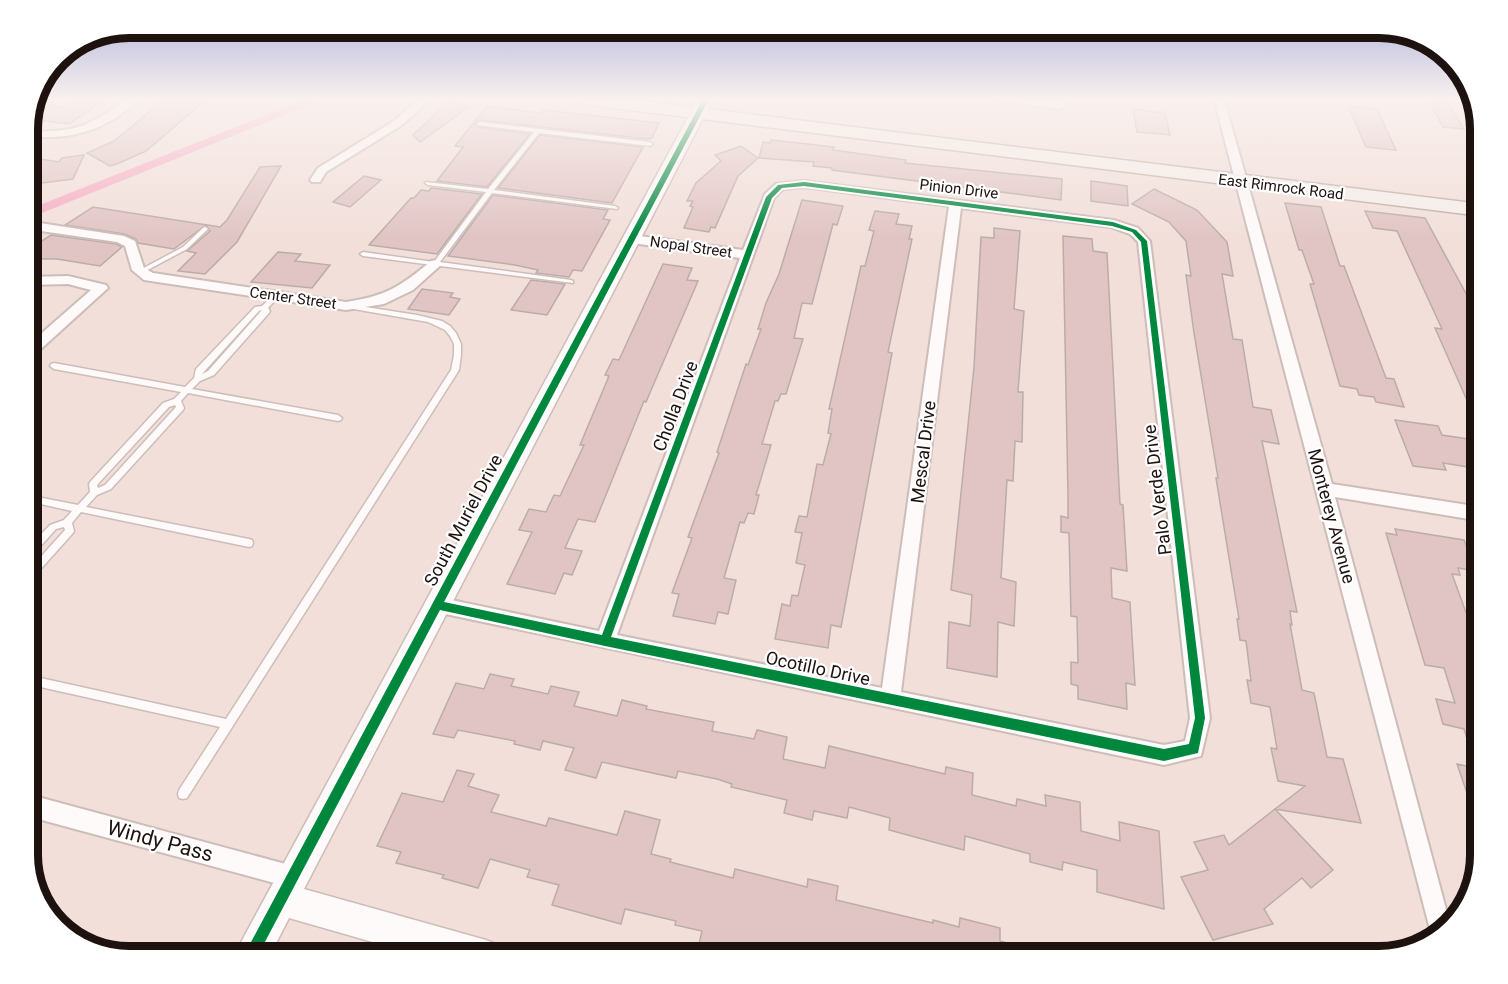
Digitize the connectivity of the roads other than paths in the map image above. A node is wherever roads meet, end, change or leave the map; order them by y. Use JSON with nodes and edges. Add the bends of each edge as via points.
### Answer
{"nodes":[{"id":1,"x":363,"y":145,"type":"edge"},
{"id":2,"x":527,"y":145,"type":"edge"},
{"id":3,"x":682,"y":145,"type":"edge"},
{"id":4,"x":1002,"y":145,"type":"edge"},
{"id":5,"x":1232,"y":145,"type":"edge"},
{"id":6,"x":1241,"y":176,"type":"junction"},
{"id":7,"x":316,"y":180,"type":"dead end"},
{"id":8,"x":428,"y":183,"type":"dead end"},
{"id":9,"x":780,"y":186,"type":"joint"},
{"id":10,"x":490,"y":191,"type":"junction"},
{"id":11,"x":1470,"y":196,"type":"edge"},
{"id":12,"x":955,"y":204,"type":"junction"},
{"id":13,"x":615,"y":208,"type":"dead end"},
{"id":14,"x":1470,"y":208,"type":"edge"},
{"id":15,"x":38,"y":227,"type":"edge"},
{"id":16,"x":206,"y":229,"type":"dead end"},
{"id":17,"x":1134,"y":231,"type":"joint"},
{"id":18,"x":632,"y":239,"type":"junction"},
{"id":19,"x":363,"y":254,"type":"dead end"},
{"id":20,"x":749,"y":255,"type":"junction"},
{"id":21,"x":436,"y":264,"type":"junction"},
{"id":22,"x":140,"y":272,"type":"junction"},
{"id":23,"x":38,"y":281,"type":"edge"},
{"id":24,"x":571,"y":282,"type":"dead end"},
{"id":25,"x":276,"y":296,"type":"junction"},
{"id":26,"x":346,"y":306,"type":"junction"},
{"id":27,"x":38,"y":344,"type":"edge"},
{"id":28,"x":54,"y":366,"type":"dead end"},
{"id":29,"x":186,"y":390,"type":"junction"},
{"id":30,"x":177,"y":401,"type":"junction"},
{"id":31,"x":338,"y":418,"type":"dead end"},
{"id":32,"x":1325,"y":489,"type":"junction"},
{"id":33,"x":94,"y":493,"type":"junction"},
{"id":34,"x":38,"y":500,"type":"edge"},
{"id":35,"x":80,"y":508,"type":"junction"},
{"id":36,"x":1470,"y":512,"type":"edge"},
{"id":37,"x":67,"y":522,"type":"junction"},
{"id":38,"x":38,"y":543,"type":"edge"},
{"id":39,"x":249,"y":543,"type":"dead end"},
{"id":40,"x":38,"y":566,"type":"edge"},
{"id":41,"x":437,"y":605,"type":"junction"},
{"id":42,"x":605,"y":641,"type":"junction"},
{"id":43,"x":38,"y":681,"type":"edge"},
{"id":44,"x":890,"y":700,"type":"junction"},
{"id":45,"x":228,"y":724,"type":"junction"},
{"id":46,"x":1194,"y":749,"type":"joint"},
{"id":47,"x":183,"y":794,"type":"dead end"},
{"id":48,"x":38,"y":809,"type":"edge"},
{"id":49,"x":286,"y":888,"type":"junction"},
{"id":50,"x":1439,"y":925,"type":"edge"},
{"id":51,"x":256,"y":946,"type":"edge"},
{"id":52,"x":454,"y":946,"type":"edge"}],
"edges":[{"from":1,"to":7,"type":"street","via":[[322,170]]},
{"from":2,"to":10,"type":"lane"},
{"from":3,"to":18,"type":"main road","name":"South Muriel Drive"},
{"from":4,"to":6,"type":"main road","name":"East Rimrock Road"},
{"from":5,"to":6,"type":"street","name":"Monterey Avenue"},
{"from":6,"to":11,"type":"main road","name":"East Rimrock Road"},
{"from":6,"to":14,"type":"main road","name":"East Rimrock Road"},
{"from":6,"to":32,"type":"street","name":"Monterey Avenue"},
{"from":8,"to":10,"type":"lane"},
{"from":9,"to":12,"type":"street","name":"Pinion Drive","via":[[804,184]]},
{"from":9,"to":20,"type":"street","name":"Cholla Drive","via":[[769,197]]},
{"from":10,"to":13,"type":"lane"},
{"from":10,"to":21,"type":"lane"},
{"from":12,"to":17,"type":"street","name":"Pinion Drive","via":[[1113,224]]},
{"from":12,"to":44,"type":"street","name":"Mescal Drive"},
{"from":15,"to":22,"type":"street","via":[[120,239],[131,244]]},
{"from":16,"to":22,"type":"lane","via":[[184,248]]},
{"from":17,"to":46,"type":"street","name":"Palo Verde Drive","via":[[1144,241],[1200,718]]},
{"from":18,"to":20,"type":"street","name":"Nopal Street"},
{"from":18,"to":41,"type":"main road","name":"South Muriel Drive"},
{"from":19,"to":21,"type":"lane"},
{"from":20,"to":42,"type":"street","name":"Cholla Drive"},
{"from":21,"to":24,"type":"lane"},
{"from":21,"to":26,"type":"street","name":"Center Street","via":[[408,287],[379,301]]},
{"from":22,"to":25,"type":"street","name":"Center Street","via":[[149,277]]},
{"from":23,"to":27,"type":"street","via":[[68,280],[101,288]]},
{"from":25,"to":26,"type":"street","name":"Center Street"},
{"from":25,"to":29,"type":"lane","via":[[211,373]]},
{"from":26,"to":45,"type":"lane","via":[[433,319],[448,326],[460,353],[455,370]]},
{"from":28,"to":29,"type":"lane"},
{"from":29,"to":30,"type":"lane"},
{"from":29,"to":31,"type":"lane"},
{"from":30,"to":33,"type":"lane","via":[[166,405],[93,484]]},
{"from":30,"to":33,"type":"lane","via":[[180,408],[156,435],[108,487]]},
{"from":32,"to":36,"type":"street"},
{"from":32,"to":50,"type":"street","name":"Monterey Avenue"},
{"from":33,"to":35,"type":"lane"},
{"from":34,"to":35,"type":"lane"},
{"from":35,"to":37,"type":"lane"},
{"from":35,"to":39,"type":"lane"},
{"from":37,"to":38,"type":"lane","via":[[53,527]]},
{"from":37,"to":40,"type":"lane","via":[[70,531]]},
{"from":41,"to":42,"type":"street","name":"Ocotillo Drive"},
{"from":41,"to":49,"type":"main road","name":"South Muriel Drive"},
{"from":42,"to":44,"type":"street","name":"Ocotillo Drive"},
{"from":43,"to":45,"type":"lane"},
{"from":44,"to":46,"type":"street","name":"Ocotillo Drive","via":[[1164,755]]},
{"from":45,"to":47,"type":"lane"},
{"from":48,"to":49,"type":"street","name":"Windy Pass"},
{"from":49,"to":51,"type":"main road","name":"South Muriel Drive"},
{"from":49,"to":52,"type":"main road","name":"Windy Pass"}]}
